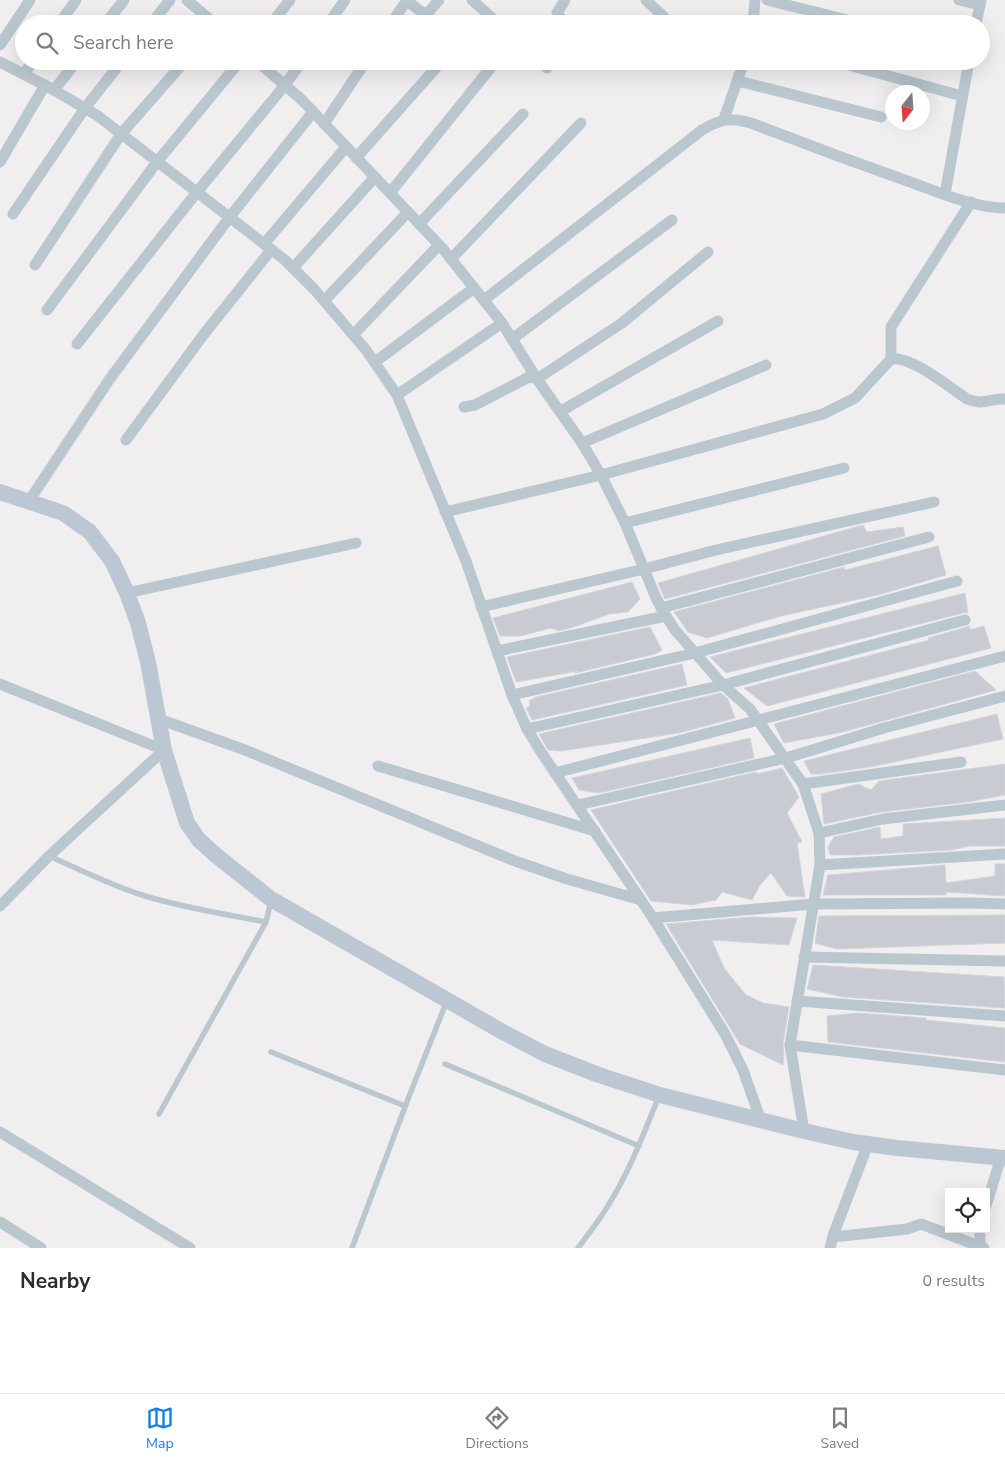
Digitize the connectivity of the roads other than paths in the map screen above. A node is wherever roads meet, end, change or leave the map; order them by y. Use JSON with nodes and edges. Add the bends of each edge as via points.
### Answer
{"nodes":[{"id":1,"x":30,"y":0,"type":"edge"},
{"id":2,"x":76,"y":0,"type":"edge"},
{"id":3,"x":124,"y":0,"type":"edge"},
{"id":4,"x":170,"y":0,"type":"edge"},
{"id":5,"x":187,"y":0,"type":"edge"},
{"id":6,"x":290,"y":0,"type":"edge"},
{"id":7,"x":345,"y":0,"type":"edge"},
{"id":8,"x":407,"y":0,"type":"edge"},
{"id":9,"x":439,"y":0,"type":"edge"},
{"id":10,"x":472,"y":0,"type":"edge"},
{"id":11,"x":566,"y":0,"type":"edge"},
{"id":12,"x":646,"y":0,"type":"edge"},
{"id":13,"x":755,"y":0,"type":"edge"},
{"id":14,"x":767,"y":0,"type":"edge"},
{"id":15,"x":959,"y":0,"type":"edge"},
{"id":16,"x":981,"y":3,"type":"edge"},
{"id":17,"x":20,"y":15,"type":"edge"},
{"id":18,"x":65,"y":15,"type":"edge"},
{"id":19,"x":113,"y":15,"type":"edge"},
{"id":20,"x":158,"y":15,"type":"edge"},
{"id":21,"x":204,"y":15,"type":"edge"},
{"id":22,"x":278,"y":15,"type":"edge"},
{"id":23,"x":334,"y":15,"type":"edge"},
{"id":24,"x":397,"y":15,"type":"edge"},
{"id":25,"x":426,"y":15,"type":"joint"},
{"id":26,"x":489,"y":15,"type":"edge"},
{"id":27,"x":559,"y":15,"type":"edge"},
{"id":28,"x":662,"y":15,"type":"edge"},
{"id":29,"x":754,"y":15,"type":"edge"},
{"id":30,"x":827,"y":15,"type":"edge"},
{"id":31,"x":15,"y":22,"type":"edge"},
{"id":32,"x":0,"y":45,"type":"edge"},
{"id":33,"x":2,"y":66,"type":"edge"},
{"id":34,"x":27,"y":70,"type":"edge"},
{"id":35,"x":67,"y":70,"type":"edge"},
{"id":36,"x":115,"y":70,"type":"edge"},
{"id":37,"x":177,"y":70,"type":"edge"},
{"id":38,"x":233,"y":70,"type":"edge"},
{"id":39,"x":268,"y":70,"type":"edge"},
{"id":40,"x":296,"y":70,"type":"edge"},
{"id":41,"x":360,"y":70,"type":"edge"},
{"id":42,"x":434,"y":70,"type":"edge"},
{"id":43,"x":489,"y":70,"type":"edge"},
{"id":44,"x":741,"y":70,"type":"edge"},
{"id":45,"x":867,"y":70,"type":"edge"},
{"id":46,"x":967,"y":70,"type":"edge"},
{"id":47,"x":24,"y":74,"type":"junction"},
{"id":48,"x":738,"y":81,"type":"junction"},
{"id":49,"x":285,"y":85,"type":"junction"},
{"id":50,"x":50,"y":88,"type":"junction"},
{"id":51,"x":962,"y":96,"type":"junction"},
{"id":52,"x":85,"y":108,"type":"junction"},
{"id":53,"x":312,"y":112,"type":"junction"},
{"id":54,"x":523,"y":114,"type":"dead end"},
{"id":55,"x":881,"y":117,"type":"dead end"},
{"id":56,"x":724,"y":119,"type":"junction"},
{"id":57,"x":582,"y":123,"type":"dead end"},
{"id":58,"x":324,"y":124,"type":"junction"},
{"id":59,"x":121,"y":134,"type":"junction"},
{"id":60,"x":346,"y":147,"type":"junction"},
{"id":61,"x":356,"y":158,"type":"junction"},
{"id":62,"x":0,"y":162,"type":"edge"},
{"id":63,"x":157,"y":162,"type":"junction"},
{"id":64,"x":374,"y":177,"type":"junction"},
{"id":65,"x":197,"y":192,"type":"junction"},
{"id":66,"x":390,"y":193,"type":"junction"},
{"id":67,"x":945,"y":194,"type":"junction"},
{"id":68,"x":971,"y":202,"type":"junction"},
{"id":69,"x":1005,"y":208,"type":"edge"},
{"id":70,"x":408,"y":212,"type":"junction"},
{"id":71,"x":13,"y":214,"type":"dead end"},
{"id":72,"x":229,"y":218,"type":"junction"},
{"id":73,"x":672,"y":220,"type":"dead end"},
{"id":74,"x":420,"y":224,"type":"junction"},
{"id":75,"x":439,"y":245,"type":"junction"},
{"id":76,"x":267,"y":247,"type":"junction"},
{"id":77,"x":708,"y":252,"type":"dead end"},
{"id":78,"x":451,"y":259,"type":"junction"},
{"id":79,"x":35,"y":265,"type":"dead end"},
{"id":80,"x":293,"y":268,"type":"junction"},
{"id":81,"x":474,"y":288,"type":"junction"},
{"id":82,"x":325,"y":300,"type":"junction"},
{"id":83,"x":484,"y":300,"type":"junction"},
{"id":84,"x":47,"y":310,"type":"dead end"},
{"id":85,"x":718,"y":321,"type":"dead end"},
{"id":86,"x":502,"y":323,"type":"junction"},
{"id":87,"x":354,"y":334,"type":"junction"},
{"id":88,"x":512,"y":339,"type":"junction"},
{"id":89,"x":77,"y":344,"type":"dead end"},
{"id":90,"x":892,"y":359,"type":"junction"},
{"id":91,"x":375,"y":362,"type":"junction"},
{"id":92,"x":766,"y":365,"type":"dead end"},
{"id":93,"x":537,"y":379,"type":"junction"},
{"id":94,"x":397,"y":395,"type":"junction"},
{"id":95,"x":1005,"y":399,"type":"edge"},
{"id":96,"x":464,"y":407,"type":"dead end"},
{"id":97,"x":561,"y":411,"type":"junction"},
{"id":98,"x":126,"y":440,"type":"dead end"},
{"id":99,"x":582,"y":443,"type":"junction"},
{"id":100,"x":844,"y":468,"type":"dead end"},
{"id":101,"x":601,"y":475,"type":"junction"},
{"id":102,"x":0,"y":492,"type":"edge"},
{"id":103,"x":29,"y":501,"type":"junction"},
{"id":104,"x":934,"y":502,"type":"dead end"},
{"id":105,"x":445,"y":512,"type":"junction"},
{"id":106,"x":625,"y":523,"type":"junction"},
{"id":107,"x":929,"y":537,"type":"dead end"},
{"id":108,"x":356,"y":543,"type":"dead end"},
{"id":109,"x":644,"y":569,"type":"junction"},
{"id":110,"x":958,"y":581,"type":"dead end"},
{"id":111,"x":127,"y":593,"type":"junction"},
{"id":112,"x":481,"y":607,"type":"junction"},
{"id":113,"x":664,"y":612,"type":"junction"},
{"id":114,"x":965,"y":620,"type":"dead end"},
{"id":115,"x":497,"y":651,"type":"junction"},
{"id":116,"x":694,"y":653,"type":"junction"},
{"id":117,"x":1005,"y":656,"type":"edge"},
{"id":118,"x":0,"y":684,"type":"edge"},
{"id":119,"x":723,"y":685,"type":"junction"},
{"id":120,"x":512,"y":695,"type":"junction"},
{"id":121,"x":1005,"y":696,"type":"edge"},
{"id":122,"x":159,"y":719,"type":"junction"},
{"id":123,"x":758,"y":720,"type":"junction"},
{"id":124,"x":527,"y":729,"type":"junction"},
{"id":125,"x":164,"y":750,"type":"junction"},
{"id":126,"x":786,"y":758,"type":"junction"},
{"id":127,"x":960,"y":762,"type":"dead end"},
{"id":128,"x":378,"y":766,"type":"dead end"},
{"id":129,"x":555,"y":773,"type":"junction"},
{"id":130,"x":803,"y":784,"type":"junction"},
{"id":131,"x":578,"y":805,"type":"junction"},
{"id":132,"x":1005,"y":805,"type":"edge"},
{"id":133,"x":595,"y":831,"type":"junction"},
{"id":134,"x":819,"y":833,"type":"junction"},
{"id":135,"x":1005,"y":854,"type":"edge"},
{"id":136,"x":49,"y":856,"type":"junction"},
{"id":137,"x":820,"y":865,"type":"junction"},
{"id":138,"x":272,"y":899,"type":"junction"},
{"id":139,"x":641,"y":900,"type":"junction"},
{"id":140,"x":813,"y":904,"type":"junction"},
{"id":141,"x":1005,"y":904,"type":"edge"},
{"id":142,"x":0,"y":906,"type":"edge"},
{"id":143,"x":653,"y":918,"type":"junction"},
{"id":144,"x":266,"y":922,"type":"junction"},
{"id":145,"x":804,"y":957,"type":"junction"},
{"id":146,"x":1005,"y":961,"type":"edge"},
{"id":147,"x":448,"y":1000,"type":"junction"},
{"id":148,"x":797,"y":1001,"type":"junction"},
{"id":149,"x":1005,"y":1016,"type":"edge"},
{"id":150,"x":790,"y":1045,"type":"junction"},
{"id":151,"x":271,"y":1052,"type":"dead end"},
{"id":152,"x":445,"y":1064,"type":"dead end"},
{"id":153,"x":1005,"y":1070,"type":"edge"},
{"id":154,"x":660,"y":1094,"type":"junction"},
{"id":155,"x":405,"y":1106,"type":"junction"},
{"id":156,"x":159,"y":1114,"type":"dead end"},
{"id":157,"x":761,"y":1121,"type":"junction"},
{"id":158,"x":804,"y":1131,"type":"junction"},
{"id":159,"x":0,"y":1132,"type":"edge"},
{"id":160,"x":868,"y":1144,"type":"junction"},
{"id":161,"x":639,"y":1146,"type":"junction"},
{"id":162,"x":1003,"y":1157,"type":"edge"},
{"id":163,"x":990,"y":1194,"type":"edge"},
{"id":164,"x":0,"y":1222,"type":"edge"},
{"id":165,"x":980,"y":1233,"type":"edge"},
{"id":166,"x":832,"y":1242,"type":"edge"},
{"id":167,"x":41,"y":1248,"type":"edge"},
{"id":168,"x":190,"y":1248,"type":"edge"},
{"id":169,"x":352,"y":1248,"type":"edge"},
{"id":170,"x":578,"y":1248,"type":"edge"},
{"id":171,"x":982,"y":1248,"type":"edge"}],
"edges":[{"from":1,"to":17,"type":"street"},
{"from":2,"to":18,"type":"street"},
{"from":3,"to":19,"type":"street"},
{"from":4,"to":20,"type":"street"},
{"from":5,"to":21,"type":"street"},
{"from":6,"to":22,"type":"street"},
{"from":7,"to":23,"type":"street"},
{"from":8,"to":24,"type":"street"},
{"from":8,"to":25,"type":"street"},
{"from":9,"to":25,"type":"street"},
{"from":10,"to":26,"type":"street"},
{"from":11,"to":27,"type":"street"},
{"from":12,"to":28,"type":"street"},
{"from":13,"to":29,"type":"street"},
{"from":14,"to":30,"type":"street"},
{"from":15,"to":16,"type":"street"},
{"from":31,"to":32,"type":"street"},
{"from":33,"to":47,"type":"street"},
{"from":34,"to":47,"type":"street"},
{"from":35,"to":50,"type":"street"},
{"from":36,"to":52,"type":"street"},
{"from":37,"to":59,"type":"street"},
{"from":38,"to":63,"type":"street"},
{"from":39,"to":49,"type":"street"},
{"from":40,"to":49,"type":"street"},
{"from":41,"to":58,"type":"street"},
{"from":42,"to":61,"type":"street"},
{"from":43,"to":66,"type":"street"},
{"from":44,"to":48,"type":"street"},
{"from":45,"to":51,"type":"street"},
{"from":46,"to":51,"type":"street"},
{"from":47,"to":50,"type":"street"},
{"from":48,"to":55,"type":"street"},
{"from":48,"to":56,"type":"street"},
{"from":49,"to":53,"type":"street"},
{"from":49,"to":65,"type":"street"},
{"from":50,"to":52,"type":"street"},
{"from":50,"to":62,"type":"street"},
{"from":51,"to":67,"type":"street"},
{"from":52,"to":59,"type":"street"},
{"from":52,"to":71,"type":"street"},
{"from":53,"to":58,"type":"street"},
{"from":53,"to":72,"type":"street"},
{"from":54,"to":74,"type":"street"},
{"from":56,"to":67,"type":"street","via":[[751,123]]},
{"from":56,"to":83,"type":"street","via":[[702,130]]},
{"from":57,"to":78,"type":"street"},
{"from":58,"to":60,"type":"street"},
{"from":59,"to":63,"type":"street"},
{"from":59,"to":79,"type":"street"},
{"from":60,"to":61,"type":"street"},
{"from":60,"to":76,"type":"street"},
{"from":61,"to":64,"type":"street"},
{"from":63,"to":65,"type":"street"},
{"from":63,"to":84,"type":"street"},
{"from":64,"to":66,"type":"street"},
{"from":64,"to":80,"type":"street"},
{"from":65,"to":72,"type":"street"},
{"from":65,"to":89,"type":"street"},
{"from":66,"to":70,"type":"street"},
{"from":67,"to":68,"type":"street"},
{"from":68,"to":69,"type":"street"},
{"from":68,"to":90,"type":"street","via":[[891,327]]},
{"from":70,"to":74,"type":"street"},
{"from":70,"to":82,"type":"street"},
{"from":72,"to":76,"type":"street"},
{"from":72,"to":103,"type":"street","via":[[109,380]]},
{"from":73,"to":88,"type":"street"},
{"from":74,"to":75,"type":"street"},
{"from":75,"to":78,"type":"street"},
{"from":75,"to":87,"type":"street"},
{"from":76,"to":80,"type":"street"},
{"from":76,"to":98,"type":"street"},
{"from":77,"to":93,"type":"street","via":[[622,324]]},
{"from":78,"to":81,"type":"street"},
{"from":80,"to":82,"type":"street"},
{"from":81,"to":83,"type":"street"},
{"from":81,"to":91,"type":"street"},
{"from":82,"to":87,"type":"street"},
{"from":83,"to":86,"type":"street"},
{"from":85,"to":97,"type":"street"},
{"from":86,"to":88,"type":"street"},
{"from":86,"to":94,"type":"street"},
{"from":87,"to":91,"type":"street"},
{"from":88,"to":93,"type":"street"},
{"from":90,"to":95,"type":"street","via":[[901,358],[915,364],[976,403]]},
{"from":90,"to":101,"type":"street","via":[[855,398],[823,414]]},
{"from":91,"to":94,"type":"street"},
{"from":92,"to":99,"type":"street"},
{"from":93,"to":96,"type":"street","via":[[529,377],[475,405]]},
{"from":93,"to":97,"type":"street"},
{"from":94,"to":105,"type":"street"},
{"from":97,"to":99,"type":"street"},
{"from":99,"to":101,"type":"street"},
{"from":100,"to":106,"type":"street"},
{"from":101,"to":105,"type":"street"},
{"from":101,"to":106,"type":"street"},
{"from":102,"to":103,"type":"street"},
{"from":103,"to":111,"type":"street","via":[[63,513],[90,532],[112,560]]},
{"from":104,"to":109,"type":"street"},
{"from":105,"to":112,"type":"street"},
{"from":106,"to":109,"type":"street"},
{"from":107,"to":113,"type":"street"},
{"from":108,"to":111,"type":"street"},
{"from":109,"to":112,"type":"street"},
{"from":109,"to":113,"type":"street"},
{"from":110,"to":116,"type":"street"},
{"from":111,"to":122,"type":"street","via":[[140,631]]},
{"from":112,"to":115,"type":"street"},
{"from":113,"to":115,"type":"street"},
{"from":113,"to":116,"type":"street"},
{"from":114,"to":119,"type":"street"},
{"from":115,"to":120,"type":"street"},
{"from":116,"to":119,"type":"street"},
{"from":116,"to":120,"type":"street"},
{"from":117,"to":123,"type":"street"},
{"from":118,"to":125,"type":"street"},
{"from":119,"to":123,"type":"street"},
{"from":119,"to":124,"type":"street"},
{"from":120,"to":124,"type":"street"},
{"from":121,"to":126,"type":"street"},
{"from":122,"to":125,"type":"street"},
{"from":122,"to":139,"type":"street","via":[[246,750],[515,861]]},
{"from":123,"to":126,"type":"street"},
{"from":123,"to":129,"type":"street"},
{"from":124,"to":129,"type":"street"},
{"from":125,"to":136,"type":"street"},
{"from":125,"to":138,"type":"street","via":[[187,822],[199,840]]},
{"from":126,"to":130,"type":"street"},
{"from":126,"to":131,"type":"street"},
{"from":127,"to":130,"type":"street"},
{"from":128,"to":133,"type":"street"},
{"from":129,"to":131,"type":"street"},
{"from":130,"to":134,"type":"street"},
{"from":131,"to":133,"type":"street"},
{"from":132,"to":134,"type":"street","via":[[883,819]]},
{"from":133,"to":139,"type":"street"},
{"from":134,"to":137,"type":"street"},
{"from":135,"to":137,"type":"street"},
{"from":136,"to":142,"type":"street"},
{"from":136,"to":144,"type":"lane","via":[[146,897]]},
{"from":137,"to":140,"type":"street"},
{"from":138,"to":144,"type":"lane"},
{"from":138,"to":147,"type":"street"},
{"from":139,"to":143,"type":"street"},
{"from":140,"to":141,"type":"street"},
{"from":140,"to":143,"type":"street"},
{"from":140,"to":145,"type":"street"},
{"from":143,"to":157,"type":"street","via":[[725,1034]]},
{"from":144,"to":156,"type":"lane"},
{"from":145,"to":146,"type":"street"},
{"from":145,"to":148,"type":"street"},
{"from":147,"to":154,"type":"street","via":[[545,1054]]},
{"from":147,"to":155,"type":"lane"},
{"from":148,"to":149,"type":"street"},
{"from":148,"to":150,"type":"street"},
{"from":150,"to":153,"type":"street"},
{"from":150,"to":158,"type":"street"},
{"from":151,"to":155,"type":"lane"},
{"from":152,"to":161,"type":"lane"},
{"from":154,"to":157,"type":"street"},
{"from":154,"to":161,"type":"lane"},
{"from":155,"to":169,"type":"lane"},
{"from":157,"to":158,"type":"street"},
{"from":158,"to":160,"type":"street"},
{"from":159,"to":168,"type":"street"},
{"from":160,"to":162,"type":"street"},
{"from":160,"to":166,"type":"street"},
{"from":161,"to":170,"type":"lane","via":[[608,1206]]},
{"from":162,"to":163,"type":"street"},
{"from":164,"to":167,"type":"street"},
{"from":165,"to":171,"type":"street"},
{"from":166,"to":171,"type":"street","via":[[920,1224]]}]}
